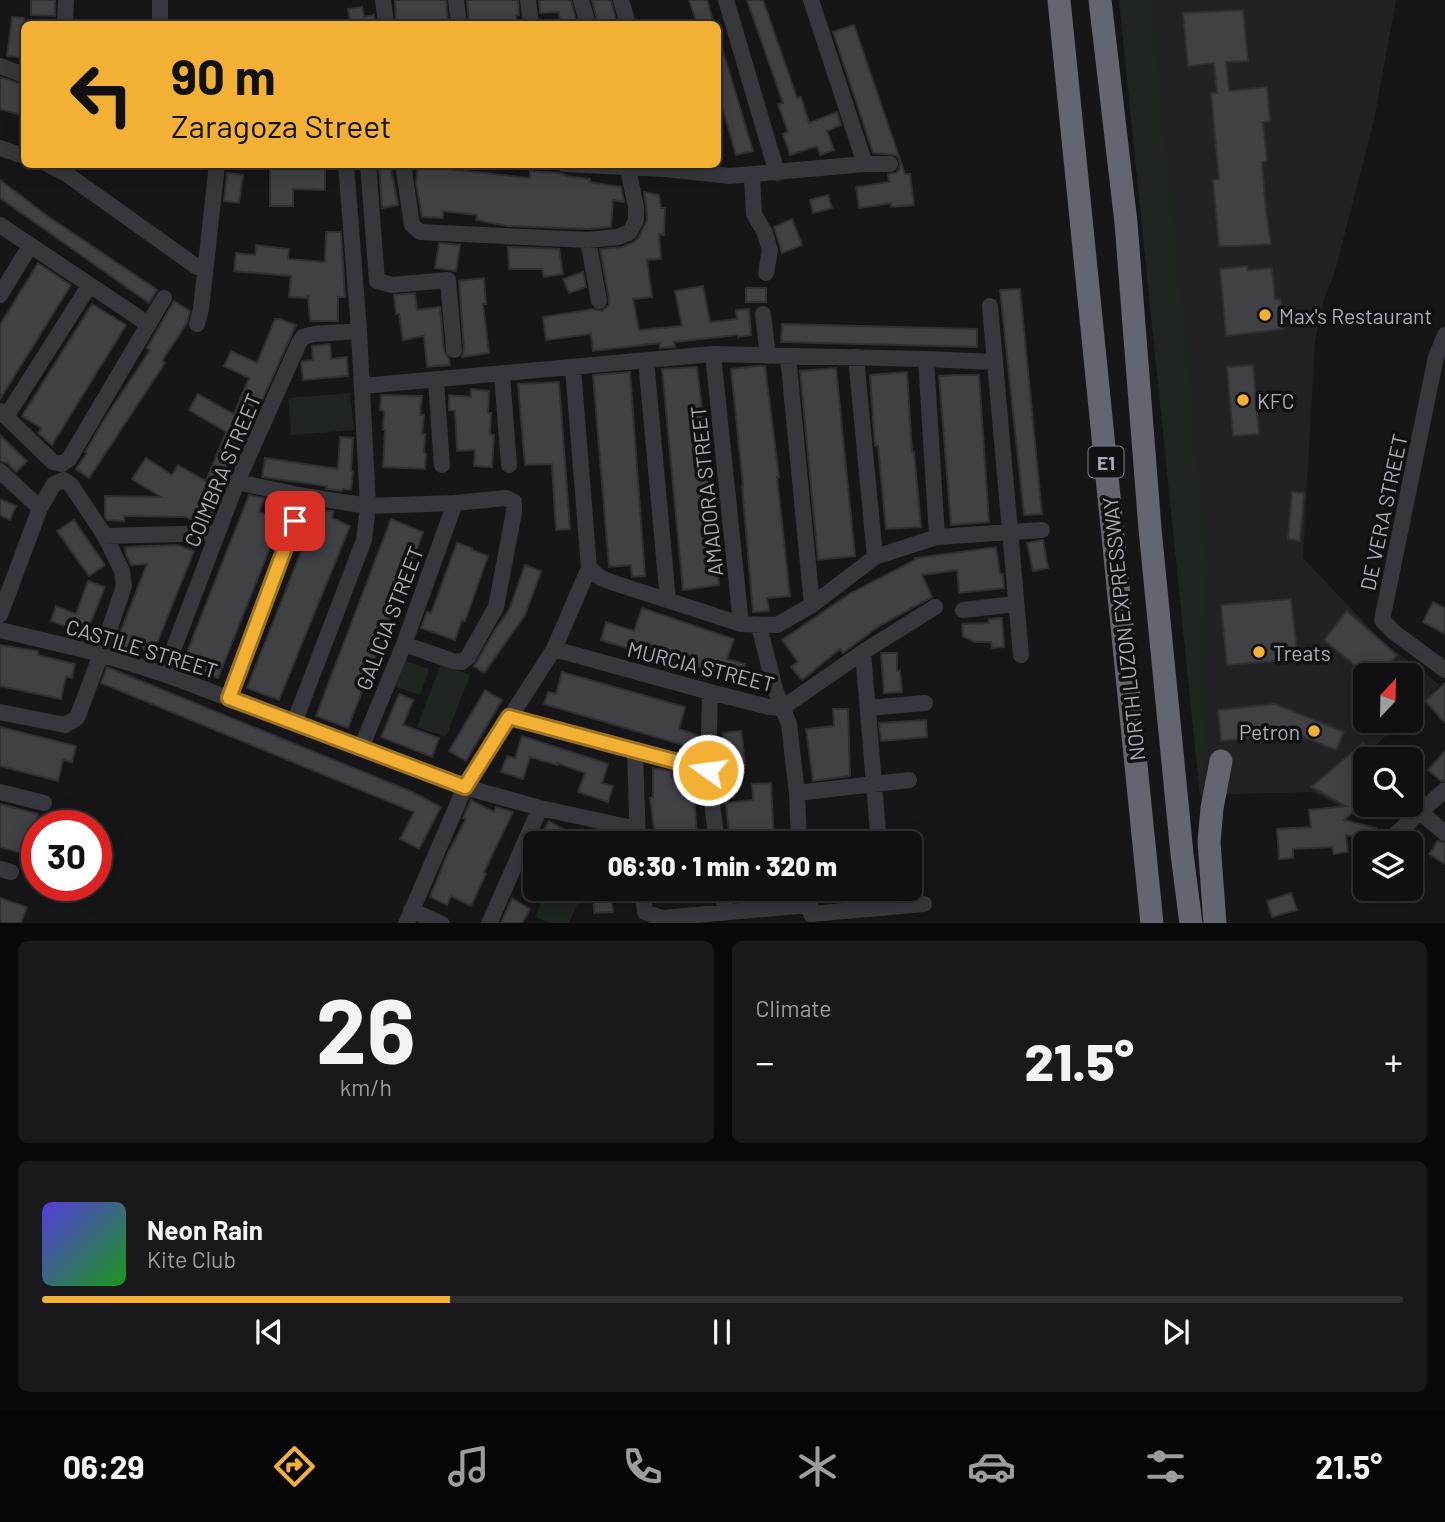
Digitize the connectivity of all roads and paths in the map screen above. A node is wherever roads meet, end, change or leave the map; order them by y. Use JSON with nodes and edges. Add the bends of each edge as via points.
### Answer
{"nodes":[{"id":1,"x":66,"y":0,"type":"edge"},
{"id":2,"x":160,"y":0,"type":"edge"},
{"id":3,"x":383,"y":0,"type":"edge"},
{"id":4,"x":456,"y":0,"type":"edge"},
{"id":5,"x":528,"y":0,"type":"edge"},
{"id":6,"x":581,"y":0,"type":"edge"},
{"id":7,"x":621,"y":0,"type":"edge"},
{"id":8,"x":726,"y":0,"type":"edge"},
{"id":9,"x":811,"y":0,"type":"edge"},
{"id":10,"x":1059,"y":0,"type":"edge"},
{"id":11,"x":1100,"y":0,"type":"edge"},
{"id":12,"x":65,"y":21,"type":"edge"},
{"id":13,"x":160,"y":21,"type":"edge"},
{"id":14,"x":386,"y":21,"type":"edge"},
{"id":15,"x":459,"y":21,"type":"edge"},
{"id":16,"x":531,"y":21,"type":"edge"},
{"id":17,"x":587,"y":21,"type":"edge"},
{"id":18,"x":627,"y":21,"type":"edge"},
{"id":19,"x":0,"y":66,"type":"edge"},
{"id":20,"x":21,"y":74,"type":"edge"},
{"id":21,"x":0,"y":148,"type":"edge"},
{"id":22,"x":21,"y":155,"type":"edge"},
{"id":23,"x":866,"y":164,"type":"junction"},
{"id":24,"x":891,"y":164,"type":"dead end"},
{"id":25,"x":55,"y":168,"type":"edge"},
{"id":26,"x":217,"y":168,"type":"edge"},
{"id":27,"x":346,"y":168,"type":"edge"},
{"id":28,"x":368,"y":168,"type":"edge"},
{"id":29,"x":404,"y":168,"type":"edge"},
{"id":30,"x":627,"y":168,"type":"edge"},
{"id":31,"x":671,"y":168,"type":"edge"},
{"id":32,"x":777,"y":173,"type":"junction"},
{"id":33,"x":752,"y":175,"type":"junction"},
{"id":34,"x":0,"y":225,"type":"edge"},
{"id":35,"x":588,"y":240,"type":"junction"},
{"id":36,"x":30,"y":246,"type":"junction"},
{"id":37,"x":197,"y":267,"type":"dead end"},
{"id":38,"x":766,"y":273,"type":"dead end"},
{"id":39,"x":89,"y":286,"type":"junction"},
{"id":40,"x":0,"y":295,"type":"edge"},
{"id":41,"x":164,"y":298,"type":"dead end"},
{"id":42,"x":599,"y":301,"type":"dead end"},
{"id":43,"x":990,"y":306,"type":"dead end"},
{"id":44,"x":764,"y":314,"type":"dead end"},
{"id":45,"x":148,"y":324,"type":"junction"},
{"id":46,"x":197,"y":324,"type":"dead end"},
{"id":47,"x":359,"y":331,"type":"junction"},
{"id":48,"x":1445,"y":335,"type":"edge"},
{"id":49,"x":454,"y":350,"type":"dead end"},
{"id":50,"x":713,"y":354,"type":"junction"},
{"id":51,"x":768,"y":356,"type":"junction"},
{"id":52,"x":788,"y":356,"type":"junction"},
{"id":53,"x":856,"y":357,"type":"junction"},
{"id":54,"x":926,"y":359,"type":"junction"},
{"id":55,"x":646,"y":360,"type":"junction"},
{"id":56,"x":995,"y":362,"type":"junction"},
{"id":57,"x":573,"y":368,"type":"junction"},
{"id":58,"x":502,"y":375,"type":"junction"},
{"id":59,"x":436,"y":381,"type":"junction"},
{"id":60,"x":362,"y":387,"type":"junction"},
{"id":61,"x":3,"y":414,"type":"edge"},
{"id":62,"x":442,"y":465,"type":"dead end"},
{"id":63,"x":509,"y":465,"type":"dead end"},
{"id":64,"x":0,"y":471,"type":"edge"},
{"id":65,"x":237,"y":482,"type":"junction"},
{"id":66,"x":304,"y":496,"type":"junction"},
{"id":67,"x":455,"y":503,"type":"junction"},
{"id":68,"x":368,"y":506,"type":"junction"},
{"id":69,"x":40,"y":508,"type":"junction"},
{"id":70,"x":1042,"y":530,"type":"dead end"},
{"id":71,"x":1009,"y":532,"type":"junction"},
{"id":72,"x":217,"y":533,"type":"junction"},
{"id":73,"x":105,"y":536,"type":"junction"},
{"id":74,"x":937,"y":537,"type":"junction"},
{"id":75,"x":875,"y":556,"type":"junction"},
{"id":76,"x":589,"y":568,"type":"junction"},
{"id":77,"x":668,"y":600,"type":"junction"},
{"id":78,"x":1015,"y":604,"type":"junction"},
{"id":79,"x":812,"y":605,"type":"junction"},
{"id":80,"x":935,"y":607,"type":"dead end"},
{"id":81,"x":963,"y":610,"type":"dead end"},
{"id":82,"x":0,"y":615,"type":"edge"},
{"id":83,"x":741,"y":624,"type":"junction"},
{"id":84,"x":759,"y":625,"type":"junction"},
{"id":85,"x":0,"y":630,"type":"edge"},
{"id":86,"x":404,"y":644,"type":"junction"},
{"id":87,"x":554,"y":649,"type":"junction"},
{"id":88,"x":863,"y":652,"type":"junction"},
{"id":89,"x":101,"y":654,"type":"junction"},
{"id":90,"x":1021,"y":655,"type":"dead end"},
{"id":91,"x":1445,"y":670,"type":"edge"},
{"id":92,"x":163,"y":674,"type":"junction"},
{"id":93,"x":710,"y":692,"type":"junction"},
{"id":94,"x":229,"y":698,"type":"junction"},
{"id":95,"x":925,"y":703,"type":"dead end"},
{"id":96,"x":782,"y":708,"type":"junction"},
{"id":97,"x":868,"y":708,"type":"junction"},
{"id":98,"x":0,"y":712,"type":"edge"},
{"id":99,"x":509,"y":717,"type":"junction"},
{"id":100,"x":294,"y":723,"type":"junction"},
{"id":101,"x":361,"y":748,"type":"junction"},
{"id":102,"x":635,"y":751,"type":"junction"},
{"id":103,"x":1221,"y":761,"type":"dead end"},
{"id":104,"x":708,"y":770,"type":"junction"},
{"id":105,"x":909,"y":780,"type":"dead end"},
{"id":106,"x":874,"y":784,"type":"junction"},
{"id":107,"x":465,"y":787,"type":"junction"},
{"id":108,"x":1445,"y":790,"type":"edge"},
{"id":109,"x":0,"y":792,"type":"edge"},
{"id":110,"x":796,"y":793,"type":"junction"},
{"id":111,"x":44,"y":803,"type":"dead end"},
{"id":112,"x":540,"y":808,"type":"junction"},
{"id":113,"x":1423,"y":809,"type":"edge"},
{"id":114,"x":1423,"y":815,"type":"edge"},
{"id":115,"x":1415,"y":817,"type":"edge"},
{"id":116,"x":620,"y":831,"type":"edge"},
{"id":117,"x":638,"y":831,"type":"edge"},
{"id":118,"x":715,"y":831,"type":"edge"},
{"id":119,"x":798,"y":831,"type":"edge"},
{"id":120,"x":878,"y":831,"type":"edge"},
{"id":121,"x":1399,"y":831,"type":"edge"},
{"id":122,"x":1445,"y":833,"type":"edge"},
{"id":123,"x":644,"y":901,"type":"edge"},
{"id":124,"x":724,"y":901,"type":"edge"},
{"id":125,"x":884,"y":901,"type":"edge"},
{"id":126,"x":924,"y":904,"type":"dead end"},
{"id":127,"x":810,"y":908,"type":"edge"},
{"id":128,"x":885,"y":908,"type":"junction"},
{"id":129,"x":725,"y":912,"type":"junction"},
{"id":130,"x":409,"y":917,"type":"edge"},
{"id":131,"x":442,"y":923,"type":"edge"},
{"id":132,"x":489,"y":923,"type":"edge"},
{"id":133,"x":1152,"y":923,"type":"edge"},
{"id":134,"x":1191,"y":923,"type":"edge"},
{"id":135,"x":1214,"y":923,"type":"edge"}],
"edges":[{"from":1,"to":12,"type":"street"},
{"from":2,"to":13,"type":"street"},
{"from":3,"to":14,"type":"street"},
{"from":4,"to":15,"type":"street"},
{"from":5,"to":16,"type":"street"},
{"from":6,"to":17,"type":"street"},
{"from":7,"to":18,"type":"street"},
{"from":8,"to":32,"type":"street"},
{"from":9,"to":23,"type":"street"},
{"from":10,"to":133,"type":"highway","name":"NORTH LUZON EXPRESSWAY","number":"E1"},
{"from":11,"to":134,"type":"highway","name":"NORTH LUZON EXPRESSWAY","number":"E1","via":[[1126,223],[1152,543]]},
{"from":19,"to":20,"type":"street"},
{"from":21,"to":22,"type":"street"},
{"from":23,"to":24,"type":"street"},
{"from":23,"to":32,"type":"street"},
{"from":25,"to":37,"type":"street"},
{"from":26,"to":46,"type":"street"},
{"from":27,"to":47,"type":"street"},
{"from":28,"to":49,"type":"street","via":[[377,281],[392,285],[448,280]]},
{"from":29,"to":35,"type":"street","via":[[412,225],[420,232]]},
{"from":30,"to":35,"type":"street","via":[[636,206],[630,232]]},
{"from":31,"to":33,"type":"street"},
{"from":32,"to":33,"type":"street"},
{"from":33,"to":38,"type":"street","via":[[754,214],[770,250]]},
{"from":34,"to":36,"type":"street"},
{"from":35,"to":42,"type":"street"},
{"from":36,"to":39,"type":"street"},
{"from":36,"to":40,"type":"street"},
{"from":39,"to":45,"type":"street"},
{"from":39,"to":61,"type":"street"},
{"from":41,"to":45,"type":"street"},
{"from":43,"to":56,"type":"street"},
{"from":44,"to":51,"type":"street"},
{"from":45,"to":61,"type":"street","via":[[62,464],[53,462]]},
{"from":47,"to":60,"type":"street"},
{"from":47,"to":65,"type":"street","name":"COIMBRA STREET","via":[[303,337]]},
{"from":48,"to":91,"type":"street","name":"DE VERA STREET","via":[[1436,357],[1382,620]]},
{"from":50,"to":51,"type":"street"},
{"from":50,"to":55,"type":"street"},
{"from":50,"to":83,"type":"street","name":"AMADORA STREET"},
{"from":51,"to":52,"type":"street"},
{"from":52,"to":53,"type":"street"},
{"from":52,"to":79,"type":"street"},
{"from":53,"to":54,"type":"street"},
{"from":53,"to":75,"type":"street"},
{"from":54,"to":56,"type":"street"},
{"from":54,"to":74,"type":"street"},
{"from":55,"to":57,"type":"street"},
{"from":55,"to":77,"type":"street"},
{"from":56,"to":71,"type":"street"},
{"from":57,"to":58,"type":"street"},
{"from":57,"to":76,"type":"street"},
{"from":58,"to":59,"type":"street"},
{"from":58,"to":63,"type":"street"},
{"from":59,"to":60,"type":"street"},
{"from":59,"to":62,"type":"street"},
{"from":60,"to":68,"type":"street"},
{"from":64,"to":69,"type":"street"},
{"from":65,"to":66,"type":"street"},
{"from":65,"to":72,"type":"street","name":"COIMBRA STREET"},
{"from":66,"to":68,"type":"street"},
{"from":66,"to":94,"type":"street"},
{"from":67,"to":68,"type":"street"},
{"from":67,"to":86,"type":"street","name":"GALICIA STREET"},
{"from":67,"to":86,"type":"street","via":[[506,498],[514,502],[496,607],[462,662]]},
{"from":68,"to":100,"type":"street","via":[[364,540]]},
{"from":69,"to":73,"type":"street","via":[[54,484],[64,480]]},
{"from":69,"to":82,"type":"street"},
{"from":70,"to":71,"type":"street"},
{"from":71,"to":74,"type":"street"},
{"from":71,"to":78,"type":"street"},
{"from":72,"to":73,"type":"street"},
{"from":72,"to":92,"type":"street","name":"COIMBRA STREET"},
{"from":73,"to":89,"type":"street","via":[[124,586]]},
{"from":74,"to":75,"type":"street"},
{"from":75,"to":79,"type":"street"},
{"from":76,"to":77,"type":"street","via":[[601,578]]},
{"from":76,"to":87,"type":"street"},
{"from":77,"to":83,"type":"street"},
{"from":78,"to":81,"type":"street"},
{"from":78,"to":90,"type":"street"},
{"from":79,"to":84,"type":"street","via":[[777,625]]},
{"from":80,"to":88,"type":"street","name":"MURCIA STREET"},
{"from":83,"to":84,"type":"street"},
{"from":84,"to":96,"type":"street"},
{"from":85,"to":89,"type":"street","name":"CASTILE STREET"},
{"from":86,"to":101,"type":"street","name":"GALICIA STREET"},
{"from":87,"to":93,"type":"street","name":"MURCIA STREET"},
{"from":87,"to":99,"type":"street"},
{"from":88,"to":96,"type":"street","name":"MURCIA STREET"},
{"from":88,"to":97,"type":"street"},
{"from":89,"to":92,"type":"street","name":"CASTILE STREET"},
{"from":89,"to":98,"type":"street","via":[[72,722],[65,725]]},
{"from":92,"to":94,"type":"street","name":"CASTILE STREET"},
{"from":93,"to":96,"type":"street","name":"MURCIA STREET"},
{"from":93,"to":104,"type":"street"},
{"from":94,"to":100,"type":"street","name":"CASTILE STREET"},
{"from":95,"to":97,"type":"street"},
{"from":96,"to":110,"type":"street","via":[[789,724]]},
{"from":97,"to":106,"type":"street"},
{"from":99,"to":102,"type":"street"},
{"from":99,"to":107,"type":"street"},
{"from":100,"to":101,"type":"street","name":"CASTILE STREET"},
{"from":101,"to":107,"type":"street","name":"CASTILE STREET"},
{"from":102,"to":104,"type":"street"},
{"from":102,"to":117,"type":"street"},
{"from":103,"to":135,"type":"highway","via":[[1209,842]]},
{"from":104,"to":118,"type":"street"},
{"from":105,"to":106,"type":"street"},
{"from":106,"to":110,"type":"street"},
{"from":106,"to":120,"type":"street"},
{"from":107,"to":112,"type":"street","name":"CASTILE STREET"},
{"from":107,"to":130,"type":"street"},
{"from":108,"to":113,"type":"street"},
{"from":109,"to":111,"type":"street"},
{"from":110,"to":119,"type":"street"},
{"from":112,"to":116,"type":"street","name":"CASTILE STREET"},
{"from":112,"to":132,"type":"street"},
{"from":114,"to":122,"type":"street"},
{"from":115,"to":121,"type":"street"},
{"from":123,"to":129,"type":"street","via":[[645,912],[662,918]]},
{"from":124,"to":129,"type":"street"},
{"from":125,"to":128,"type":"street"},
{"from":126,"to":128,"type":"street"},
{"from":127,"to":128,"type":"street"},
{"from":127,"to":129,"type":"street"},
{"from":130,"to":131,"type":"street"}]}
